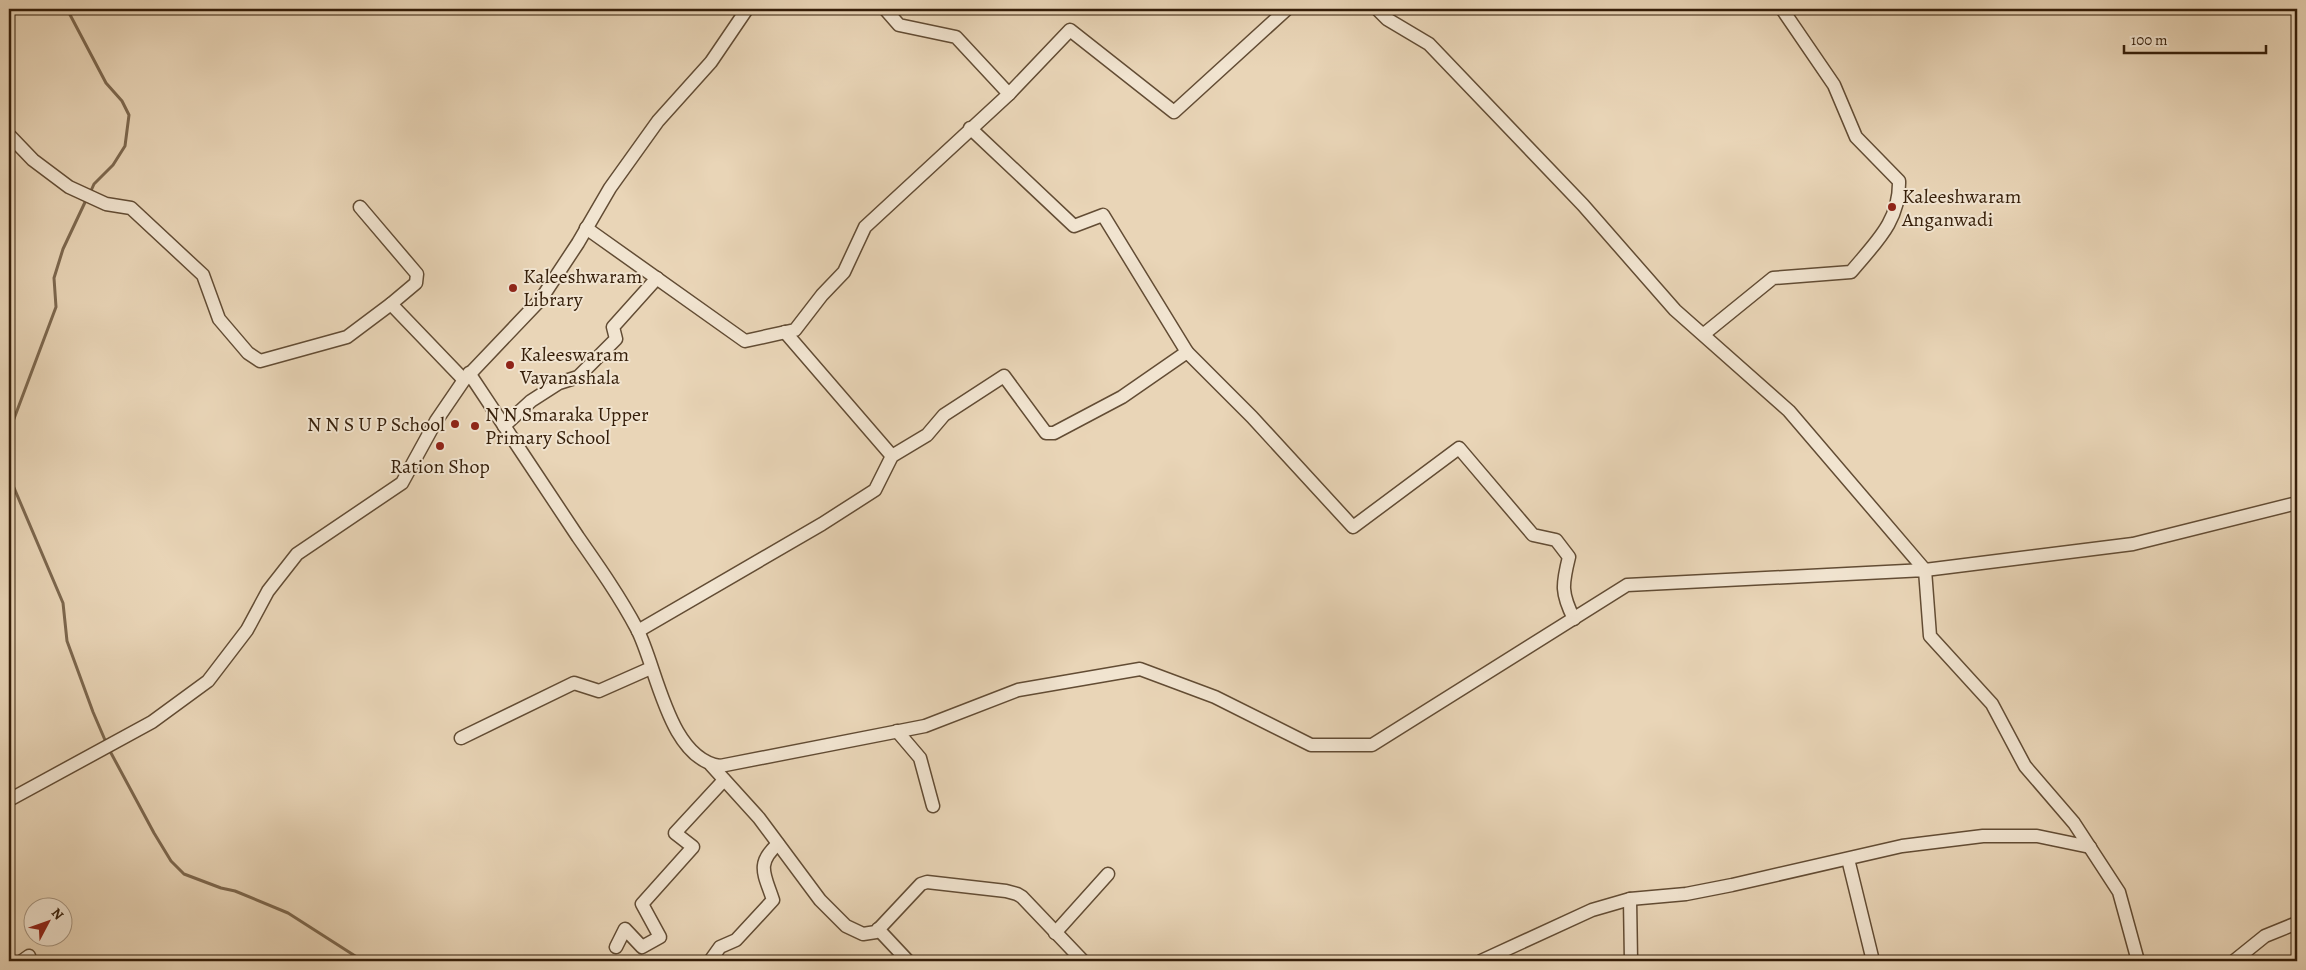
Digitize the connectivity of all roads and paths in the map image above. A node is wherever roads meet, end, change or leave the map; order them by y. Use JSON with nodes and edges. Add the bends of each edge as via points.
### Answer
{"nodes":[{"id":1,"x":747,"y":9,"type":"edge"},
{"id":2,"x":885,"y":9,"type":"edge"},
{"id":3,"x":1287,"y":9,"type":"edge"},
{"id":4,"x":1377,"y":9,"type":"edge"},
{"id":5,"x":1782,"y":9,"type":"edge"},
{"id":6,"x":1009,"y":94,"type":"junction"},
{"id":7,"x":970,"y":128,"type":"junction"},
{"id":8,"x":9,"y":135,"type":"edge"},
{"id":9,"x":360,"y":207,"type":"dead end"},
{"id":10,"x":586,"y":228,"type":"junction"},
{"id":11,"x":658,"y":278,"type":"junction"},
{"id":12,"x":392,"y":304,"type":"junction"},
{"id":13,"x":785,"y":332,"type":"junction"},
{"id":14,"x":1704,"y":334,"type":"junction"},
{"id":15,"x":1187,"y":352,"type":"junction"},
{"id":16,"x":467,"y":377,"type":"junction"},
{"id":17,"x":504,"y":426,"type":"junction"},
{"id":18,"x":892,"y":456,"type":"junction"},
{"id":19,"x":2297,"y":503,"type":"edge"},
{"id":20,"x":1924,"y":570,"type":"junction"},
{"id":21,"x":1574,"y":619,"type":"junction"},
{"id":22,"x":638,"y":631,"type":"junction"},
{"id":23,"x":651,"y":668,"type":"junction"},
{"id":24,"x":897,"y":731,"type":"junction"},
{"id":25,"x":461,"y":738,"type":"dead end"},
{"id":26,"x":711,"y":765,"type":"junction"},
{"id":27,"x":724,"y":780,"type":"junction"},
{"id":28,"x":9,"y":800,"type":"edge"},
{"id":29,"x":933,"y":806,"type":"dead end"},
{"id":30,"x":778,"y":844,"type":"junction"},
{"id":31,"x":2090,"y":847,"type":"junction"},
{"id":32,"x":1848,"y":858,"type":"junction"},
{"id":33,"x":1108,"y":874,"type":"dead end"},
{"id":34,"x":1630,"y":899,"type":"junction"},
{"id":35,"x":2297,"y":923,"type":"edge"},
{"id":36,"x":878,"y":929,"type":"junction"},
{"id":37,"x":1055,"y":933,"type":"junction"},
{"id":38,"x":616,"y":948,"type":"dead end"},
{"id":39,"x":710,"y":961,"type":"edge"},
{"id":40,"x":908,"y":961,"type":"edge"},
{"id":41,"x":1083,"y":961,"type":"edge"},
{"id":42,"x":1480,"y":961,"type":"edge"},
{"id":43,"x":1631,"y":961,"type":"edge"},
{"id":44,"x":1873,"y":961,"type":"edge"},
{"id":45,"x":2138,"y":961,"type":"edge"},
{"id":46,"x":2234,"y":961,"type":"edge"}],
"edges":[{"from":1,"to":10,"type":"street","via":[[711,62],[658,121]]},
{"from":2,"to":6,"type":"street","via":[[899,25],[956,37]]},
{"from":3,"to":6,"type":"street","via":[[1174,112],[1070,30]]},
{"from":4,"to":14,"type":"street","via":[[1387,19],[1429,44],[1583,205],[1675,310]]},
{"from":5,"to":14,"type":"street","via":[[1834,85],[1856,137],[1899,181],[1900,198],[1890,225],[1851,272],[1774,278]]},
{"from":6,"to":7,"type":"street"},
{"from":7,"to":13,"type":"street","via":[[865,227],[844,272],[795,330]]},
{"from":7,"to":15,"type":"street","via":[[1074,226],[1103,216]]},
{"from":8,"to":12,"type":"street","via":[[33,160],[69,187],[106,204],[131,208],[203,275],[219,319],[248,353],[260,361],[346,336]]},
{"from":9,"to":12,"type":"street","via":[[417,274],[416,283]]},
{"from":10,"to":11,"type":"street"},
{"from":10,"to":16,"type":"street","via":[[541,299]]},
{"from":11,"to":13,"type":"street","via":[[745,341]]},
{"from":11,"to":17,"type":"street","via":[[613,327],[616,339],[578,377],[559,383],[538,396]]},
{"from":12,"to":16,"type":"street"},
{"from":13,"to":18,"type":"street"},
{"from":14,"to":20,"type":"street","via":[[1789,411]]},
{"from":15,"to":18,"type":"street","via":[[1122,397],[1054,433],[1046,433],[1004,376],[944,415],[927,436]]},
{"from":15,"to":21,"type":"street","via":[[1353,527],[1460,448],[1533,535],[1556,540],[1569,557],[1564,598]]},
{"from":16,"to":17,"type":"street"},
{"from":16,"to":28,"type":"street","via":[[436,421],[402,483],[297,554],[268,591],[247,630],[208,681],[152,722]]},
{"from":17,"to":22,"type":"street"},
{"from":18,"to":22,"type":"street","via":[[875,490]]},
{"from":19,"to":20,"type":"street","via":[[2133,544]]},
{"from":20,"to":21,"type":"street","via":[[1627,585]]},
{"from":20,"to":31,"type":"street","via":[[1930,636],[1992,704],[2025,766],[2074,823]]},
{"from":21,"to":24,"type":"street","via":[[1372,745],[1311,745],[1215,697],[1140,669],[1018,690],[925,726]]},
{"from":22,"to":23,"type":"street"},
{"from":23,"to":25,"type":"street","via":[[599,691],[574,683]]},
{"from":23,"to":26,"type":"street","via":[[663,705],[680,733],[692,751]]},
{"from":24,"to":26,"type":"street","via":[[720,766]]},
{"from":24,"to":29,"type":"street","via":[[920,758]]},
{"from":26,"to":27,"type":"street"},
{"from":27,"to":30,"type":"street"},
{"from":27,"to":38,"type":"street","via":[[674,833],[693,846],[642,904],[660,937],[642,947],[625,929]]},
{"from":30,"to":36,"type":"street","via":[[835,917],[863,934]]},
{"from":30,"to":39,"type":"street","via":[[767,853],[762,867],[773,900],[736,940],[720,947]]},
{"from":31,"to":32,"type":"street","via":[[2037,836],[1983,836],[1902,846]]},
{"from":31,"to":45,"type":"street","via":[[2119,892]]},
{"from":32,"to":34,"type":"street","via":[[1695,892]]},
{"from":32,"to":44,"type":"street"},
{"from":33,"to":37,"type":"street"},
{"from":34,"to":42,"type":"street","via":[[1592,910]]},
{"from":34,"to":43,"type":"street"},
{"from":35,"to":46,"type":"street","via":[[2265,936]]},
{"from":36,"to":37,"type":"street","via":[[921,884],[930,882],[1017,894]]},
{"from":36,"to":40,"type":"street"},
{"from":37,"to":41,"type":"street"}]}
